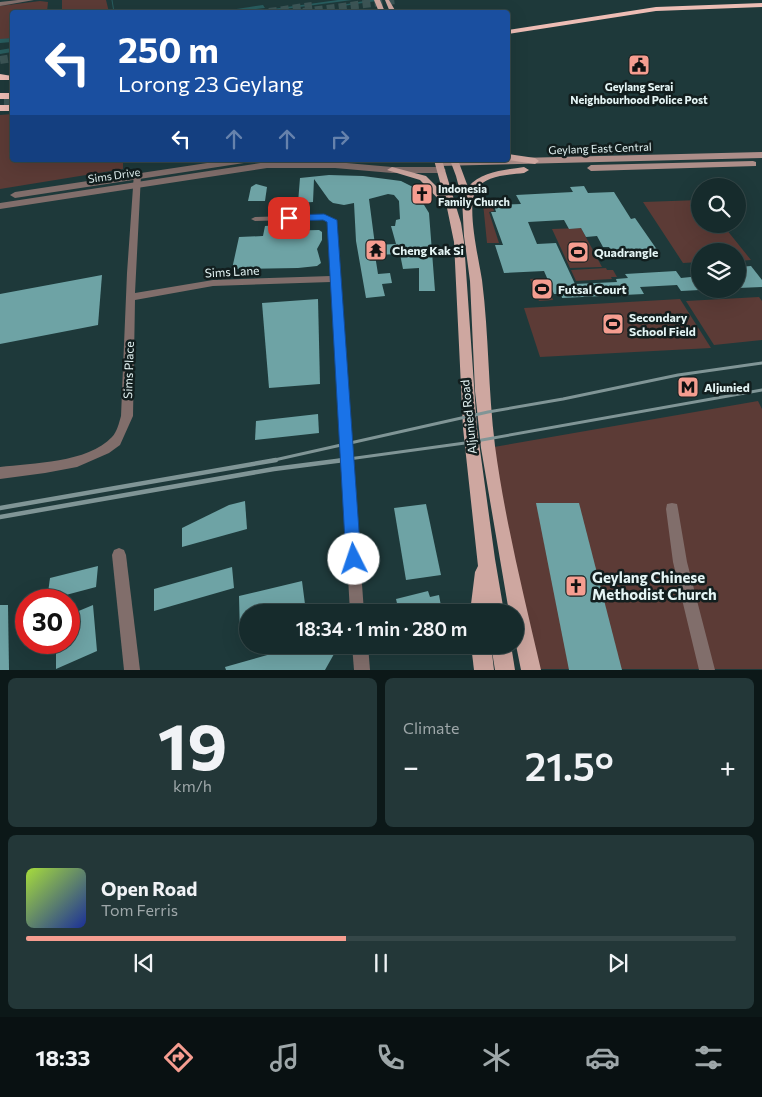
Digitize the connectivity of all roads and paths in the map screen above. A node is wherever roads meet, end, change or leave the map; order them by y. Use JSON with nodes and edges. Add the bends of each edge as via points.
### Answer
{"nodes":[{"id":1,"x":31,"y":0,"type":"edge"},
{"id":2,"x":701,"y":0,"type":"edge"},
{"id":3,"x":0,"y":4,"type":"edge"},
{"id":4,"x":632,"y":4,"type":"dead end"},
{"id":5,"x":762,"y":5,"type":"edge"},
{"id":6,"x":554,"y":21,"type":"junction"},
{"id":7,"x":510,"y":24,"type":"edge"},
{"id":8,"x":510,"y":32,"type":"edge"},
{"id":9,"x":762,"y":155,"type":"edge"},
{"id":10,"x":510,"y":157,"type":"edge"},
{"id":11,"x":536,"y":161,"type":"junction"},
{"id":12,"x":233,"y":162,"type":"edge"},
{"id":13,"x":402,"y":162,"type":"edge"},
{"id":14,"x":509,"y":162,"type":"edge"},
{"id":15,"x":510,"y":162,"type":"edge"},
{"id":16,"x":439,"y":164,"type":"edge"},
{"id":17,"x":456,"y":164,"type":"edge"},
{"id":18,"x":762,"y":164,"type":"edge"},
{"id":19,"x":392,"y":170,"type":"junction"},
{"id":20,"x":524,"y":170,"type":"junction"},
{"id":21,"x":137,"y":180,"type":"junction"},
{"id":22,"x":0,"y":198,"type":"edge"},
{"id":23,"x":467,"y":199,"type":"junction"},
{"id":24,"x":0,"y":206,"type":"edge"},
{"id":25,"x":452,"y":209,"type":"junction"},
{"id":26,"x":255,"y":220,"type":"dead end"},
{"id":27,"x":335,"y":278,"type":"junction"},
{"id":28,"x":131,"y":297,"type":"junction"},
{"id":29,"x":0,"y":473,"type":"edge"},
{"id":30,"x":672,"y":509,"type":"dead end"},
{"id":31,"x":119,"y":555,"type":"dead end"},
{"id":32,"x":486,"y":559,"type":"junction"},
{"id":33,"x":356,"y":604,"type":"edge"},
{"id":34,"x":480,"y":604,"type":"edge"},
{"id":35,"x":494,"y":604,"type":"edge"},
{"id":36,"x":361,"y":654,"type":"edge"},
{"id":37,"x":482,"y":654,"type":"edge"},
{"id":38,"x":503,"y":654,"type":"edge"},
{"id":39,"x":132,"y":670,"type":"edge"},
{"id":40,"x":362,"y":670,"type":"edge"},
{"id":41,"x":484,"y":670,"type":"edge"},
{"id":42,"x":506,"y":670,"type":"edge"},
{"id":43,"x":530,"y":670,"type":"edge"},
{"id":44,"x":707,"y":670,"type":"edge"}],
"edges":[{"from":1,"to":3,"type":"street"},
{"from":2,"to":4,"type":"highway"},
{"from":5,"to":6,"type":"highway","via":[[656,9]]},
{"from":6,"to":7,"type":"highway","via":[[544,18]]},
{"from":6,"to":8,"type":"highway"},
{"from":9,"to":11,"type":"main road","name":"Geylang East Central"},
{"from":10,"to":11,"type":"main road"},
{"from":11,"to":15,"type":"main road","name":"Geylang East Central"},
{"from":12,"to":21,"type":"street","name":"Sims Drive"},
{"from":13,"to":16,"type":"street"},
{"from":14,"to":17,"type":"main road","name":"Geylang East Central"},
{"from":16,"to":17,"type":"main road","name":"Geylang East Central"},
{"from":16,"to":19,"type":"street","name":"Sims Drive"},
{"from":16,"to":25,"type":"main road","name":"Aljunied Road"},
{"from":17,"to":20,"type":"main road","name":"Geylang East Central"},
{"from":17,"to":23,"type":"main road","name":"Aljunied Road"},
{"from":18,"to":20,"type":"main road","name":"Geylang East Central"},
{"from":19,"to":21,"type":"street","name":"Sims Drive","via":[[335,165],[268,165]]},
{"from":19,"to":25,"type":"main road","via":[[423,178]]},
{"from":20,"to":23,"type":"main road","via":[[485,178],[474,185]]},
{"from":21,"to":22,"type":"street","name":"Sims Drive"},
{"from":21,"to":24,"type":"street","name":"Sims Drive"},
{"from":21,"to":28,"type":"street","name":"Sims Place"},
{"from":23,"to":43,"type":"main road","name":"Aljunied Road","via":[[488,448]]},
{"from":25,"to":32,"type":"main road","name":"Aljunied Road","via":[[458,242],[470,428]]},
{"from":26,"to":27,"type":"street","via":[[329,217],[332,220]]},
{"from":27,"to":28,"type":"street","name":"Sims Lane","via":[[213,283]]},
{"from":27,"to":33,"type":"street"},
{"from":28,"to":29,"type":"street","name":"Sims Place","via":[[127,416],[117,440],[75,462]]},
{"from":30,"to":44,"type":"street","via":[[680,562]]},
{"from":31,"to":39,"type":"street"},
{"from":32,"to":34,"type":"main road"},
{"from":32,"to":35,"type":"main road","name":"Aljunied Road"},
{"from":36,"to":40,"type":"street"},
{"from":37,"to":41,"type":"main road"},
{"from":38,"to":42,"type":"main road"}]}
